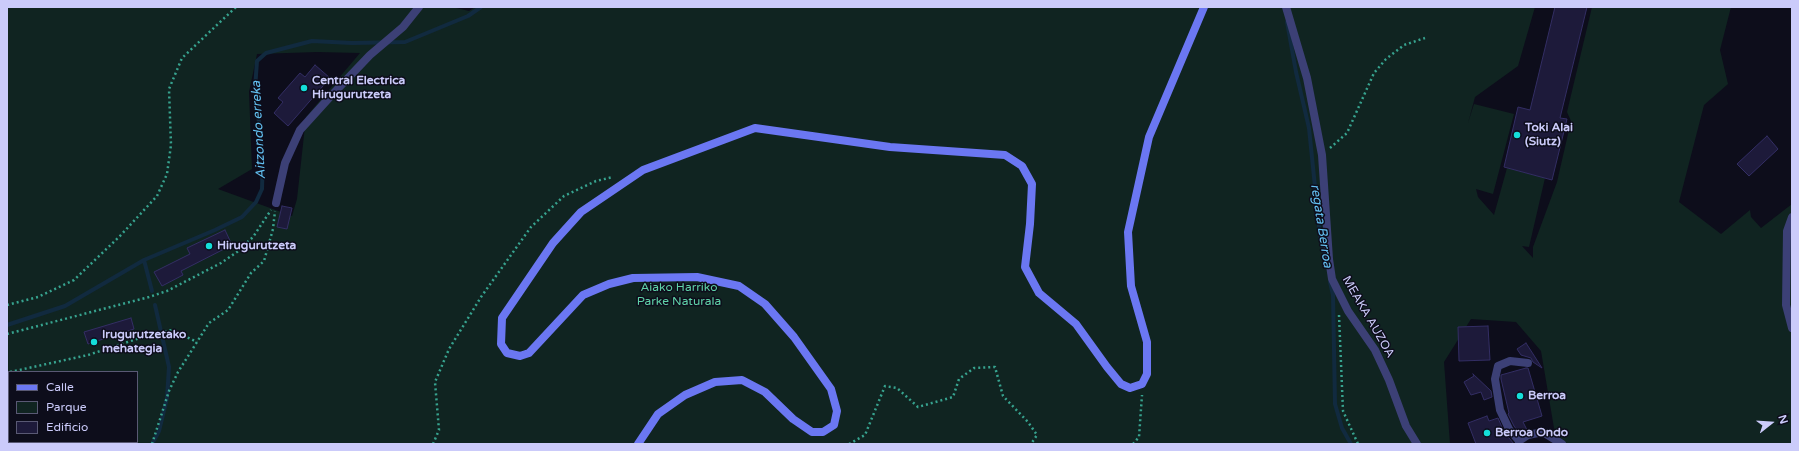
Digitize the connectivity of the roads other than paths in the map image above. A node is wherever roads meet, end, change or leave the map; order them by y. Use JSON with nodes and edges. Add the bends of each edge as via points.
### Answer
{"nodes":[{"id":1,"x":419,"y":7,"type":"edge"},
{"id":2,"x":1204,"y":7,"type":"edge"},
{"id":3,"x":1286,"y":7,"type":"edge"},
{"id":4,"x":276,"y":203,"type":"road end"},
{"id":5,"x":1792,"y":217,"type":"edge"},
{"id":6,"x":1792,"y":328,"type":"edge"},
{"id":7,"x":1528,"y":363,"type":"dead end"},
{"id":8,"x":1519,"y":443,"type":"edge"},
{"id":9,"x":638,"y":444,"type":"edge"},
{"id":10,"x":1417,"y":444,"type":"edge"},
{"id":11,"x":1562,"y":444,"type":"edge"}],
"edges":[{"from":1,"to":4,"type":"street","via":[[300,130],[285,163]]},
{"from":2,"to":9,"type":"street","via":[[1149,137],[1128,232],[1131,286],[1147,342],[1147,374],[1142,384],[1130,388],[1121,384],[1076,324],[1039,293],[1025,267],[1032,184],[1022,166],[1005,155],[890,147],[755,128],[643,170],[581,212],[553,243],[502,318],[501,344],[507,353],[520,356],[529,353],[583,296],[609,284],[633,278],[697,277],[740,286],[765,304],[794,337],[831,389],[838,410],[834,425],[823,432],[812,432],[793,419],[765,392],[742,380],[716,382],[685,395],[658,414]]},
{"from":3,"to":10,"type":"street","name":"MEAKA AUZOA","via":[[1307,78],[1322,155],[1332,279],[1348,311],[1375,350],[1406,426]]},
{"from":5,"to":6,"type":"street","via":[[1787,231],[1786,305]]},
{"from":7,"to":8,"type":"street","via":[[1510,361],[1498,366],[1495,379],[1500,410]]},
{"from":8,"to":11,"type":"street","via":[[1528,435],[1543,432]]}]}
